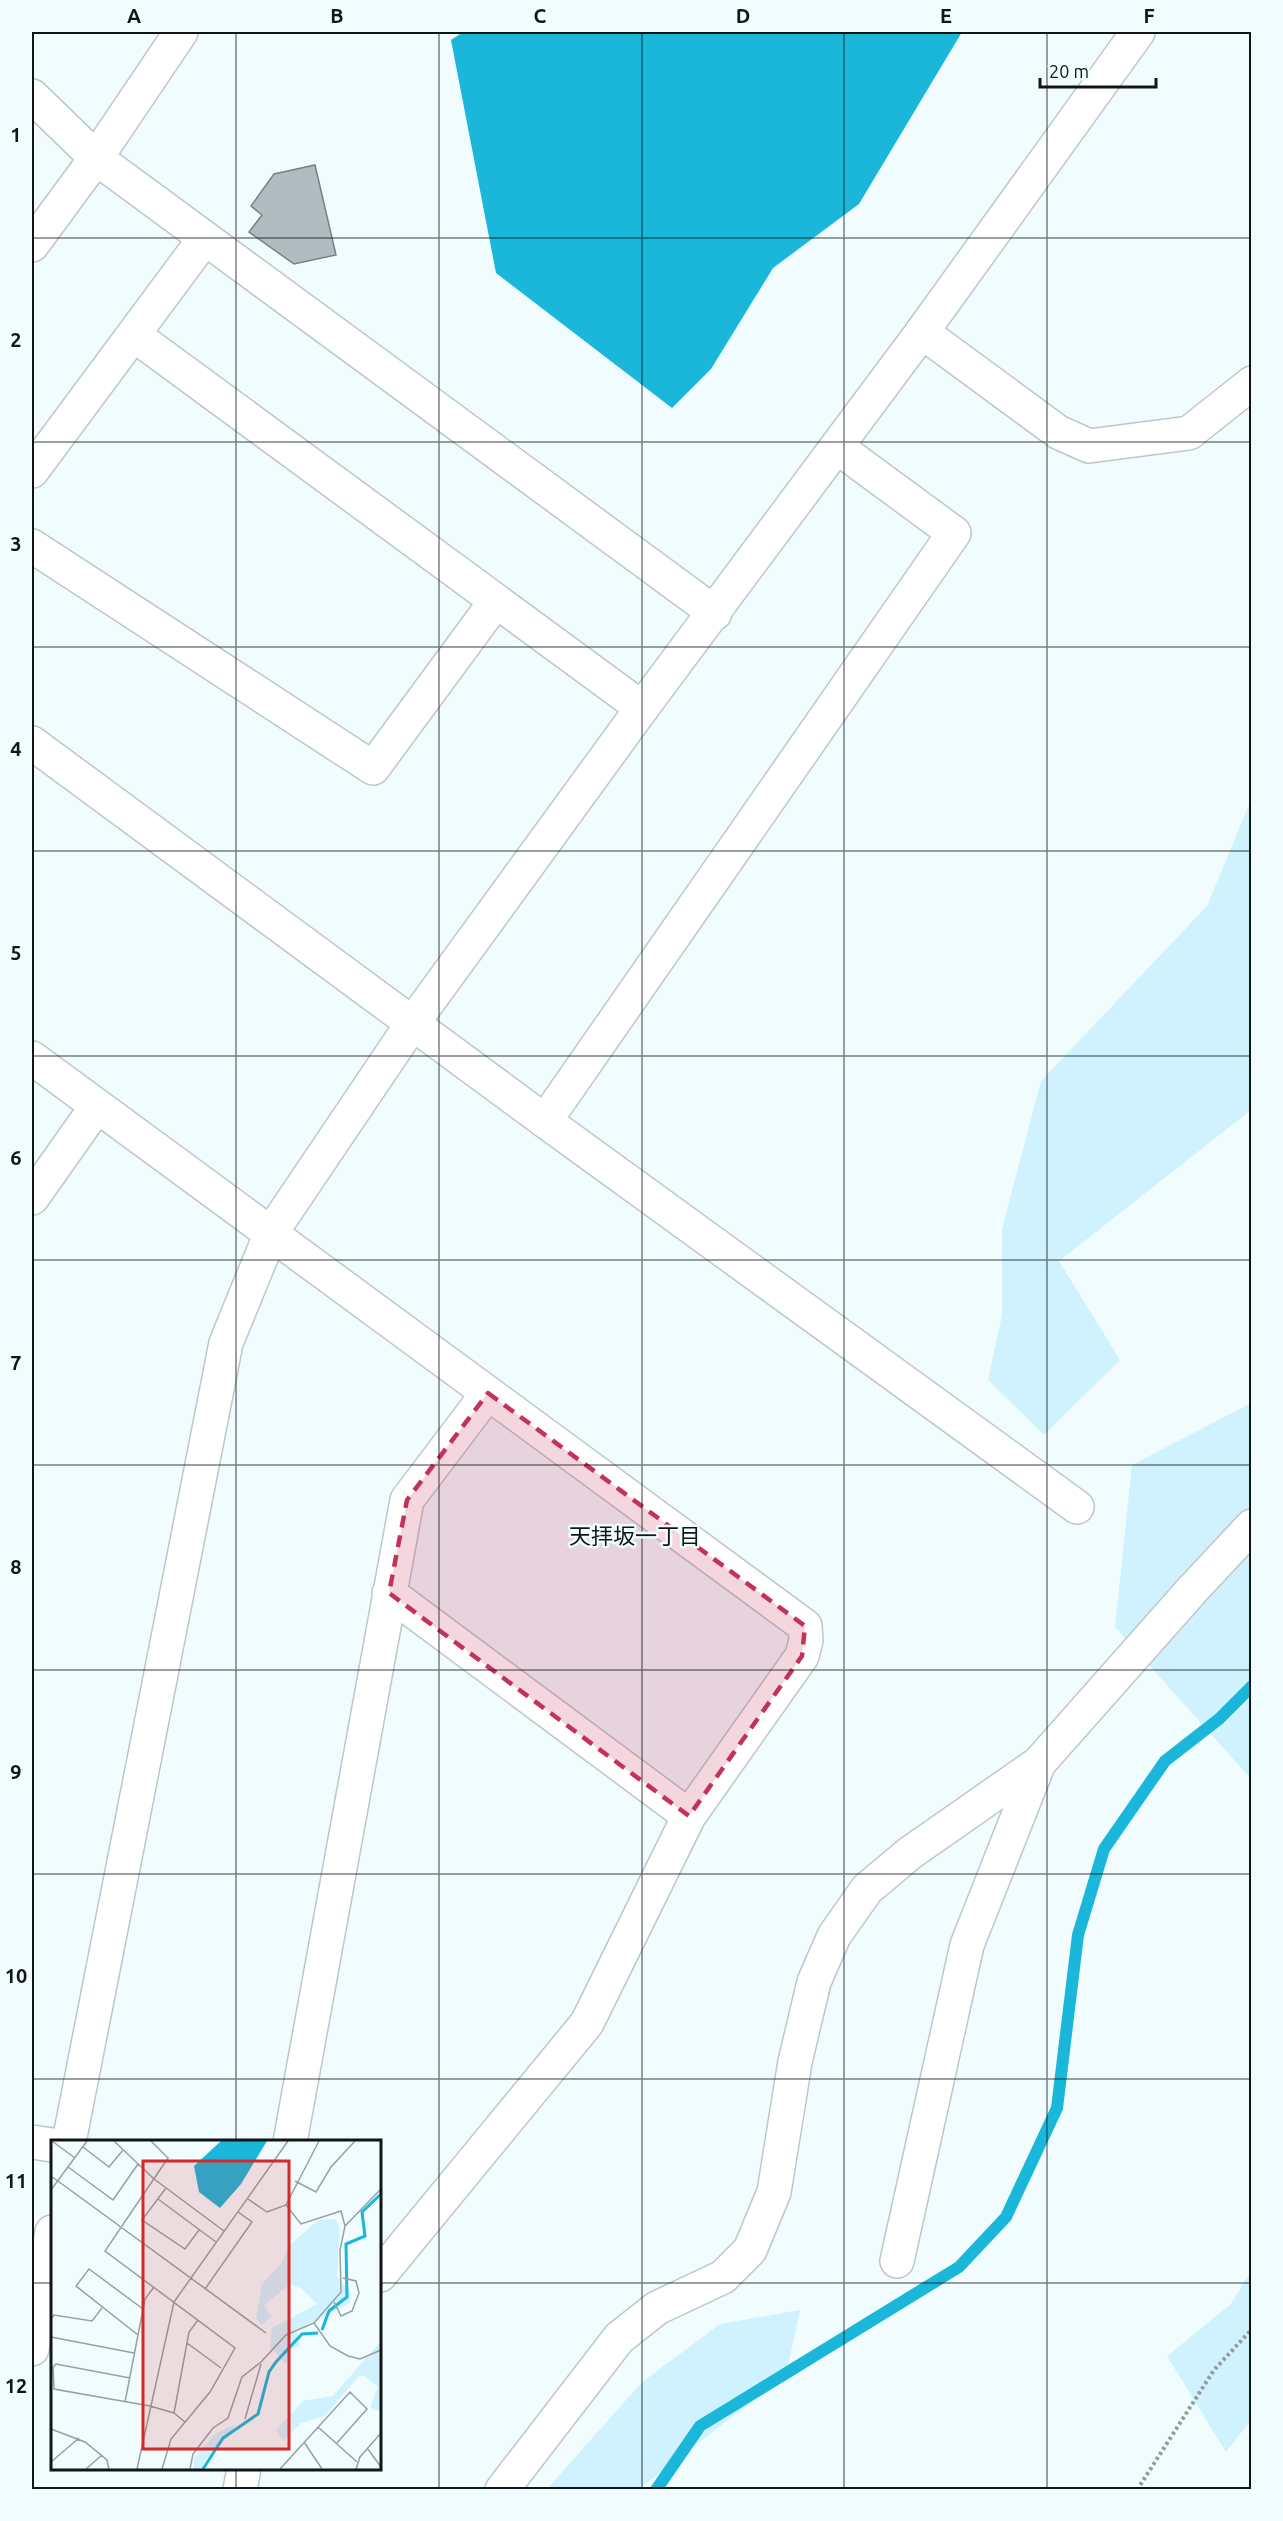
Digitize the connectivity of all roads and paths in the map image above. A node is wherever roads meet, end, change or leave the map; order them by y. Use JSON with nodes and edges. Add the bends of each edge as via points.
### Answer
{"nodes":[{"id":1,"x":181,"y":32,"type":"edge"},
{"id":2,"x":1138,"y":32,"type":"edge"},
{"id":3,"x":32,"y":96,"type":"edge"},
{"id":4,"x":96,"y":158,"type":"junction"},
{"id":5,"x":206,"y":238,"type":"junction"},
{"id":6,"x":32,"y":245,"type":"edge"},
{"id":7,"x":922,"y":332,"type":"junction"},
{"id":8,"x":134,"y":335,"type":"junction"},
{"id":9,"x":1251,"y":383,"type":"edge"},
{"id":10,"x":837,"y":447,"type":"junction"},
{"id":11,"x":32,"y":471,"type":"edge"},
{"id":12,"x":32,"y":546,"type":"edge"},
{"id":13,"x":496,"y":601,"type":"junction"},
{"id":14,"x":715,"y":613,"type":"junction"},
{"id":15,"x":642,"y":708,"type":"junction"},
{"id":16,"x":32,"y":743,"type":"edge"},
{"id":17,"x":412,"y":1024,"type":"junction"},
{"id":18,"x":32,"y":1058,"type":"edge"},
{"id":19,"x":97,"y":1106,"type":"junction"},
{"id":20,"x":544,"y":1121,"type":"junction"},
{"id":21,"x":32,"y":1198,"type":"edge"},
{"id":22,"x":271,"y":1233,"type":"junction"},
{"id":23,"x":488,"y":1393,"type":"junction"},
{"id":24,"x":1077,"y":1507,"type":"dead end"},
{"id":25,"x":1251,"y":1526,"type":"edge"},
{"id":26,"x":389,"y":1593,"type":"junction"},
{"id":27,"x":1039,"y":1763,"type":"junction"},
{"id":28,"x":689,"y":1816,"type":"junction"},
{"id":29,"x":69,"y":2140,"type":"edge"},
{"id":30,"x":290,"y":2140,"type":"edge"},
{"id":31,"x":32,"y":2142,"type":"edge"},
{"id":32,"x":51,"y":2145,"type":"edge"},
{"id":33,"x":51,"y":2238,"type":"edge"},
{"id":34,"x":897,"y":2261,"type":"dead end"},
{"id":35,"x":381,"y":2274,"type":"edge"},
{"id":36,"x":1251,"y":2329,"type":"edge"},
{"id":37,"x":32,"y":2349,"type":"edge"},
{"id":38,"x":244,"y":2470,"type":"edge"},
{"id":39,"x":240,"y":2490,"type":"edge"},
{"id":40,"x":502,"y":2490,"type":"edge"},
{"id":41,"x":1137,"y":2490,"type":"edge"}],
"edges":[{"from":1,"to":4,"type":"street"},
{"from":2,"to":7,"type":"street"},
{"from":3,"to":4,"type":"street"},
{"from":4,"to":5,"type":"street"},
{"from":4,"to":6,"type":"street"},
{"from":5,"to":8,"type":"street"},
{"from":5,"to":14,"type":"street"},
{"from":7,"to":9,"type":"street","via":[[1059,432],[1089,446],[1189,433]]},
{"from":7,"to":10,"type":"street"},
{"from":8,"to":11,"type":"street"},
{"from":8,"to":13,"type":"street"},
{"from":10,"to":14,"type":"street"},
{"from":10,"to":20,"type":"street","via":[[954,533]]},
{"from":12,"to":13,"type":"street","via":[[373,768]]},
{"from":13,"to":15,"type":"street"},
{"from":14,"to":15,"type":"street"},
{"from":15,"to":17,"type":"street"},
{"from":16,"to":17,"type":"street"},
{"from":17,"to":20,"type":"street"},
{"from":17,"to":22,"type":"street"},
{"from":18,"to":19,"type":"street"},
{"from":19,"to":21,"type":"street"},
{"from":19,"to":22,"type":"street"},
{"from":20,"to":24,"type":"street"},
{"from":22,"to":23,"type":"street"},
{"from":22,"to":29,"type":"street","via":[[226,1343]]},
{"from":23,"to":26,"type":"street","via":[[407,1500]]},
{"from":23,"to":28,"type":"street","via":[[805,1626],[802,1656]]},
{"from":25,"to":27,"type":"street"},
{"from":26,"to":28,"type":"street"},
{"from":26,"to":30,"type":"street"},
{"from":27,"to":34,"type":"street","via":[[967,1945]]},
{"from":27,"to":40,"type":"street","via":[[910,1853],[867,1889],[834,1936],[814,1982],[795,2062],[774,2192],[750,2250],[723,2277],[657,2308],[619,2338]]},
{"from":28,"to":35,"type":"street","via":[[587,2023]]},
{"from":31,"to":32,"type":"street"},
{"from":33,"to":37,"type":"street"},
{"from":36,"to":41,"type":"path","via":[[1214,2370]]},
{"from":38,"to":39,"type":"street"}]}
